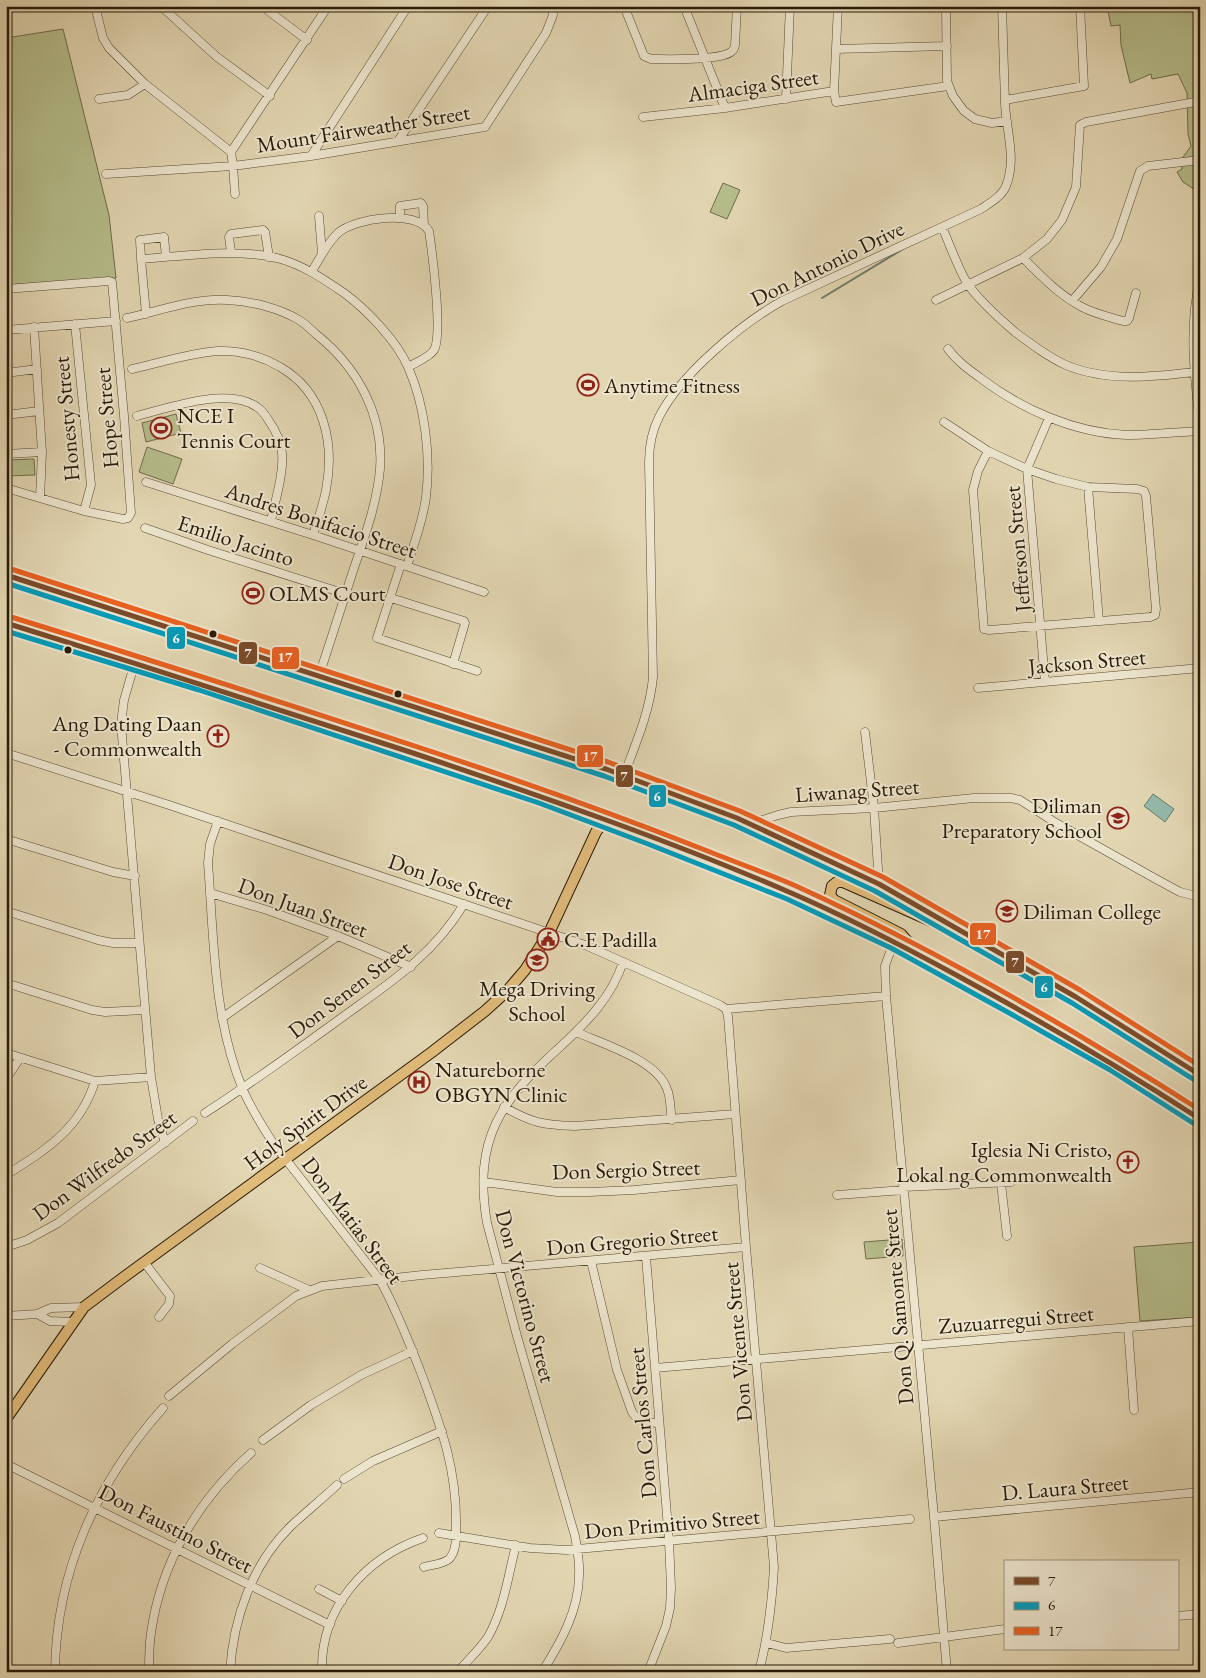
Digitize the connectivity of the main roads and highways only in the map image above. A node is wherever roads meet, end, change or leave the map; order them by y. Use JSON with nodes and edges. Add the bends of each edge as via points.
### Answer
{"nodes":[{"id":1,"x":6,"y":575,"type":"edge"},
{"id":2,"x":6,"y":623,"type":"edge"},
{"id":3,"x":591,"y":815,"type":"junction"},
{"id":4,"x":610,"y":822,"type":"junction"},
{"id":5,"x":596,"y":832,"type":"junction"},
{"id":6,"x":962,"y":932,"type":"junction"},
{"id":7,"x":918,"y":955,"type":"junction"},
{"id":8,"x":1200,"y":1074,"type":"edge"},
{"id":9,"x":1200,"y":1119,"type":"edge"},
{"id":10,"x":6,"y":1419,"type":"edge"}],
"edges":[{"from":1,"to":6,"type":"main road","via":[[624,775],[813,852],[879,884]]},
{"from":2,"to":3,"type":"main road","via":[[135,662]]},
{"from":3,"to":4,"type":"main road"},
{"from":3,"to":5,"type":"main road"},
{"from":4,"to":5,"type":"main road","name":"Holy Spirit Drive","via":[[602,824]]},
{"from":4,"to":7,"type":"main road","via":[[790,892]]},
{"from":5,"to":10,"type":"main road","name":"Holy Spirit Drive","via":[[549,934],[507,991],[432,1052],[84,1307]]},
{"from":6,"to":7,"type":"main road","via":[[843,882],[832,886],[830,895],[834,900],[901,934]]},
{"from":6,"to":8,"type":"main road","via":[[1076,997]]},
{"from":7,"to":9,"type":"main road","via":[[1060,1032]]}]}
